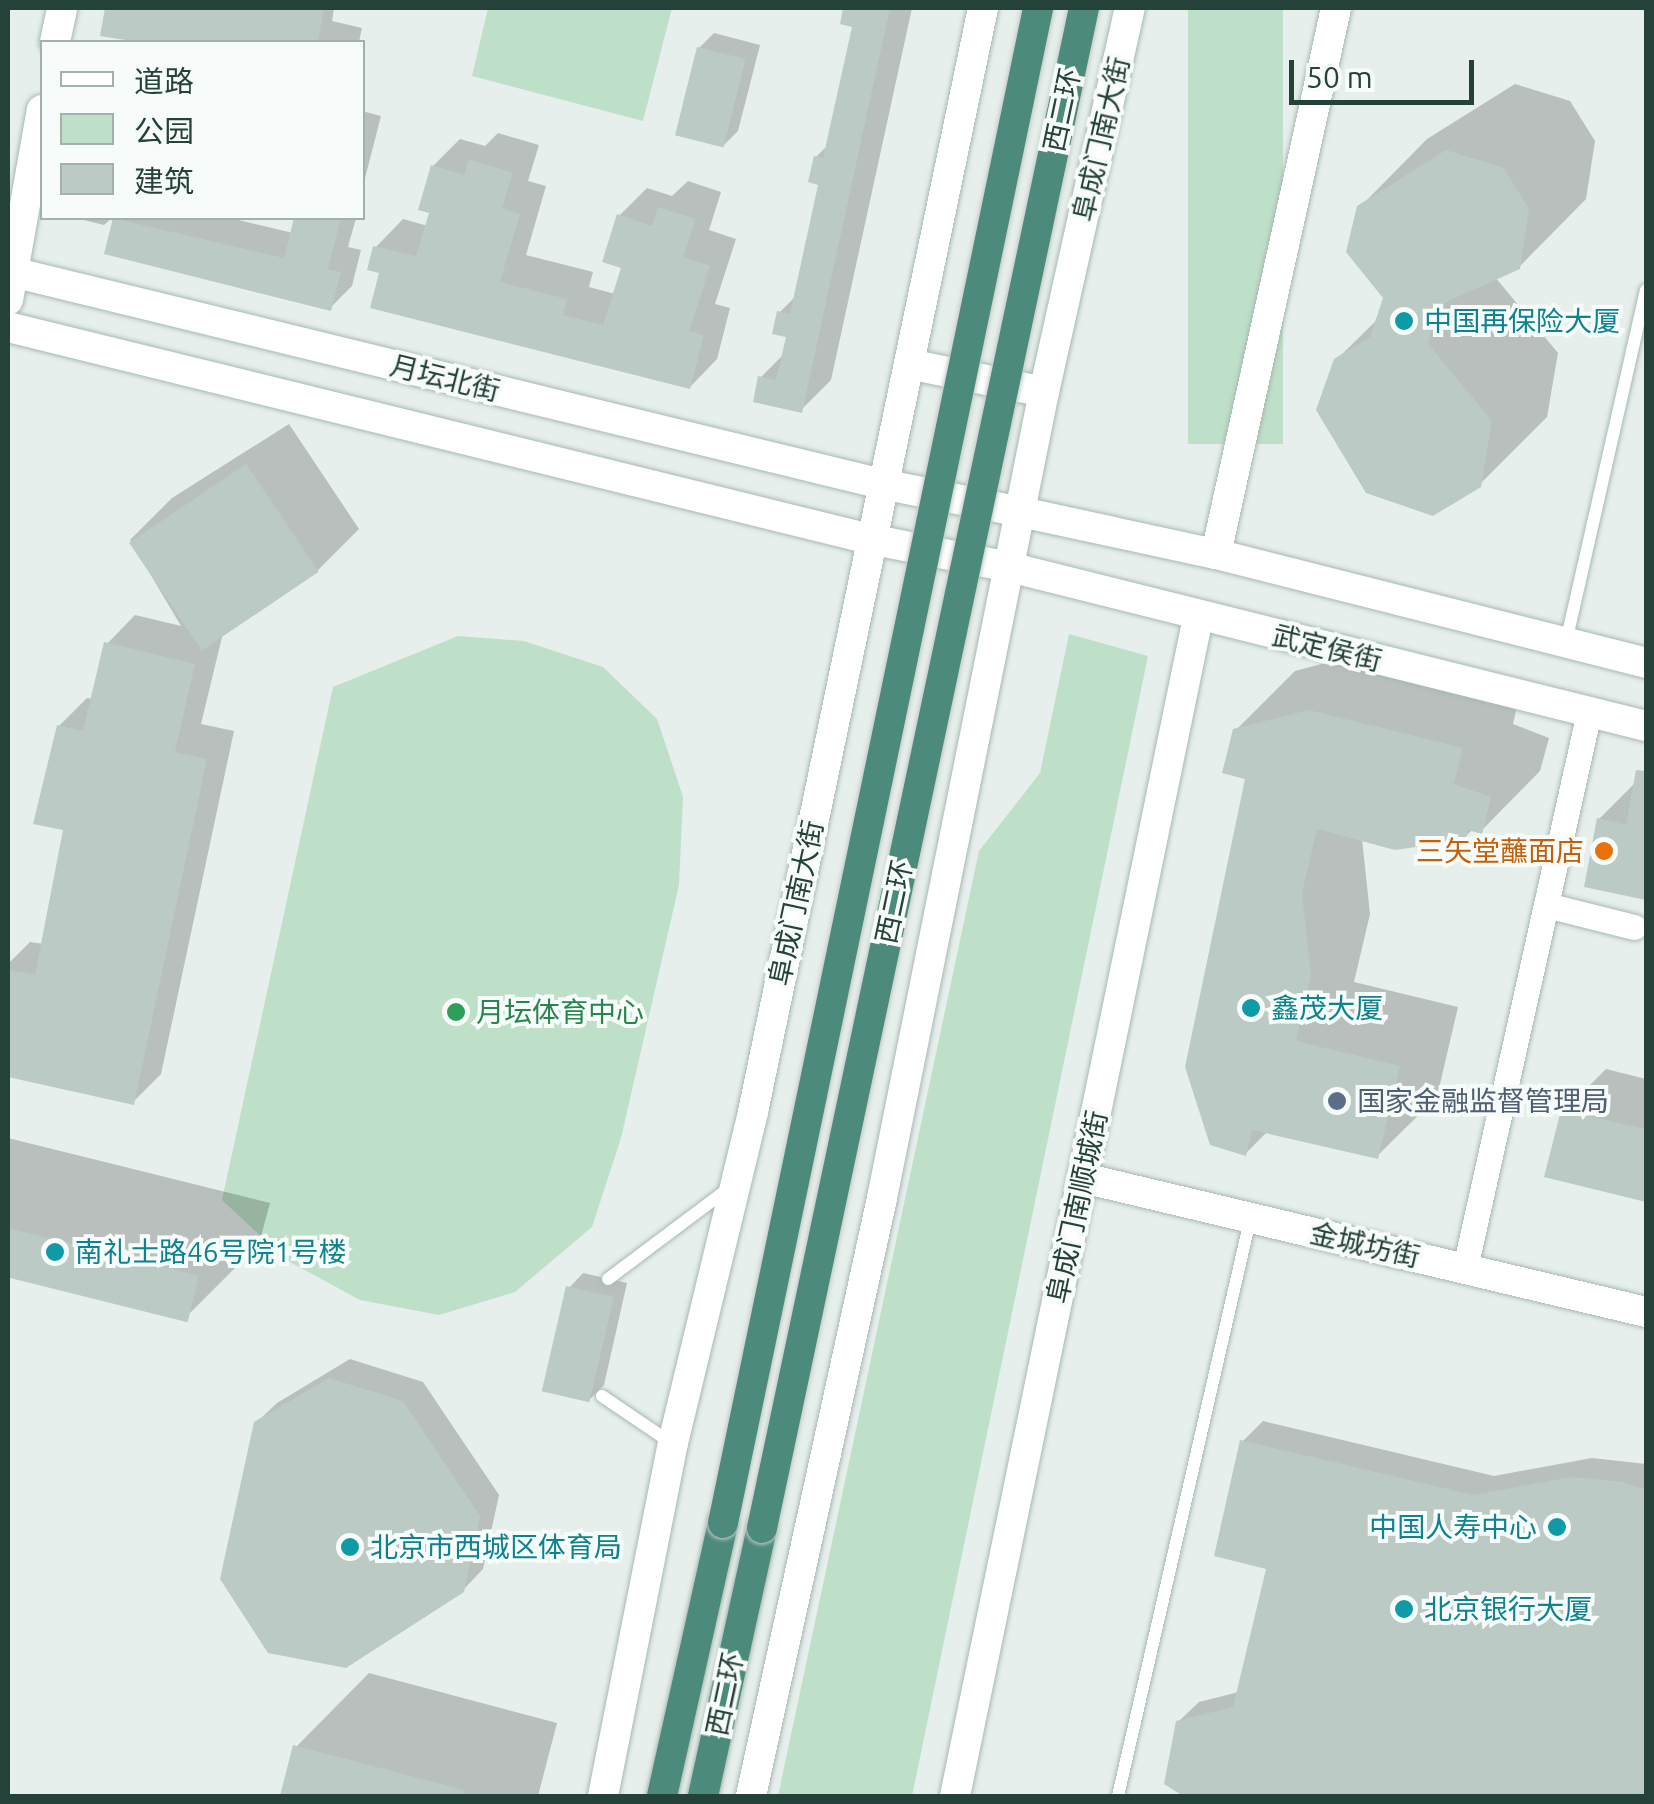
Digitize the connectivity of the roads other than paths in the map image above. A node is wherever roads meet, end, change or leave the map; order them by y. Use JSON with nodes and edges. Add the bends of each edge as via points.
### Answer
{"nodes":[{"id":1,"x":62,"y":8,"type":"edge"},
{"id":2,"x":983,"y":8,"type":"edge"},
{"id":3,"x":1038,"y":8,"type":"edge"},
{"id":4,"x":1084,"y":8,"type":"edge"},
{"id":5,"x":1130,"y":8,"type":"edge"},
{"id":6,"x":1336,"y":8,"type":"edge"},
{"id":7,"x":56,"y":40,"type":"edge"},
{"id":8,"x":40,"y":120,"type":"edge"},
{"id":9,"x":9,"y":281,"type":"edge"},
{"id":10,"x":1646,"y":290,"type":"edge"},
{"id":11,"x":8,"y":327,"type":"edge"},
{"id":12,"x":909,"y":364,"type":"junction"},
{"id":13,"x":1044,"y":392,"type":"junction"},
{"id":14,"x":882,"y":484,"type":"junction"},
{"id":15,"x":1021,"y":512,"type":"junction"},
{"id":16,"x":870,"y":539,"type":"junction"},
{"id":17,"x":1216,"y":554,"type":"junction"},
{"id":18,"x":1009,"y":567,"type":"junction"},
{"id":19,"x":1198,"y":616,"type":"junction"},
{"id":20,"x":1566,"y":642,"type":"junction"},
{"id":21,"x":1646,"y":663,"type":"edge"},
{"id":22,"x":1589,"y":712,"type":"junction"},
{"id":23,"x":1646,"y":726,"type":"edge"},
{"id":24,"x":1546,"y":905,"type":"junction"},
{"id":25,"x":1634,"y":927,"type":"dead end"},
{"id":26,"x":1083,"y":1178,"type":"junction"},
{"id":27,"x":735,"y":1184,"type":"junction"},
{"id":28,"x":1250,"y":1218,"type":"junction"},
{"id":29,"x":1465,"y":1268,"type":"junction"},
{"id":30,"x":608,"y":1279,"type":"dead end"},
{"id":31,"x":1646,"y":1312,"type":"edge"},
{"id":32,"x":602,"y":1396,"type":"dead end"},
{"id":33,"x":672,"y":1444,"type":"junction"},
{"id":34,"x":602,"y":1796,"type":"edge"},
{"id":35,"x":662,"y":1796,"type":"edge"},
{"id":36,"x":702,"y":1796,"type":"edge"},
{"id":37,"x":751,"y":1796,"type":"edge"},
{"id":38,"x":955,"y":1796,"type":"edge"},
{"id":39,"x":1118,"y":1796,"type":"edge"}],
"edges":[{"from":1,"to":7,"type":"street"},
{"from":2,"to":12,"type":"street","name":"阜成门南大街"},
{"from":3,"to":35,"type":"highway","name":"西二环","bridge":true},
{"from":4,"to":36,"type":"highway","name":"西二环","bridge":true},
{"from":5,"to":13,"type":"street","name":"阜成门南大街"},
{"from":6,"to":17,"type":"street"},
{"from":8,"to":9,"type":"street"},
{"from":9,"to":14,"type":"street","name":"月坛北街"},
{"from":10,"to":20,"type":"lane"},
{"from":11,"to":16,"type":"street","name":"月坛北街"},
{"from":12,"to":13,"type":"street"},
{"from":12,"to":14,"type":"street","name":"阜成门南大街"},
{"from":13,"to":15,"type":"street","name":"阜成门南大街"},
{"from":14,"to":15,"type":"street","name":"月坛北街"},
{"from":14,"to":16,"type":"street","name":"阜成门南大街"},
{"from":15,"to":17,"type":"street"},
{"from":15,"to":18,"type":"street","name":"阜成门南大街"},
{"from":16,"to":18,"type":"street","name":"月坛北街"},
{"from":16,"to":27,"type":"street","name":"阜成门南大街"},
{"from":17,"to":20,"type":"street"},
{"from":18,"to":19,"type":"street","name":"武定侯街"},
{"from":18,"to":37,"type":"street","name":"阜成门南大街","via":[[882,1198]]},
{"from":19,"to":22,"type":"street","name":"武定侯街"},
{"from":19,"to":26,"type":"street","name":"阜成门南顺城街"},
{"from":20,"to":21,"type":"street"},
{"from":22,"to":23,"type":"street","name":"武定侯街"},
{"from":22,"to":24,"type":"street"},
{"from":24,"to":25,"type":"street"},
{"from":24,"to":29,"type":"street"},
{"from":26,"to":28,"type":"street","name":"金城坊街"},
{"from":26,"to":38,"type":"street","name":"阜成门南顺城街"},
{"from":27,"to":30,"type":"lane"},
{"from":27,"to":33,"type":"street","name":"阜成门南大街"},
{"from":28,"to":29,"type":"street","name":"金城坊街"},
{"from":28,"to":39,"type":"lane"},
{"from":29,"to":31,"type":"street","name":"金城坊街"},
{"from":32,"to":33,"type":"lane"},
{"from":33,"to":34,"type":"street","name":"阜成门南大街"}]}
